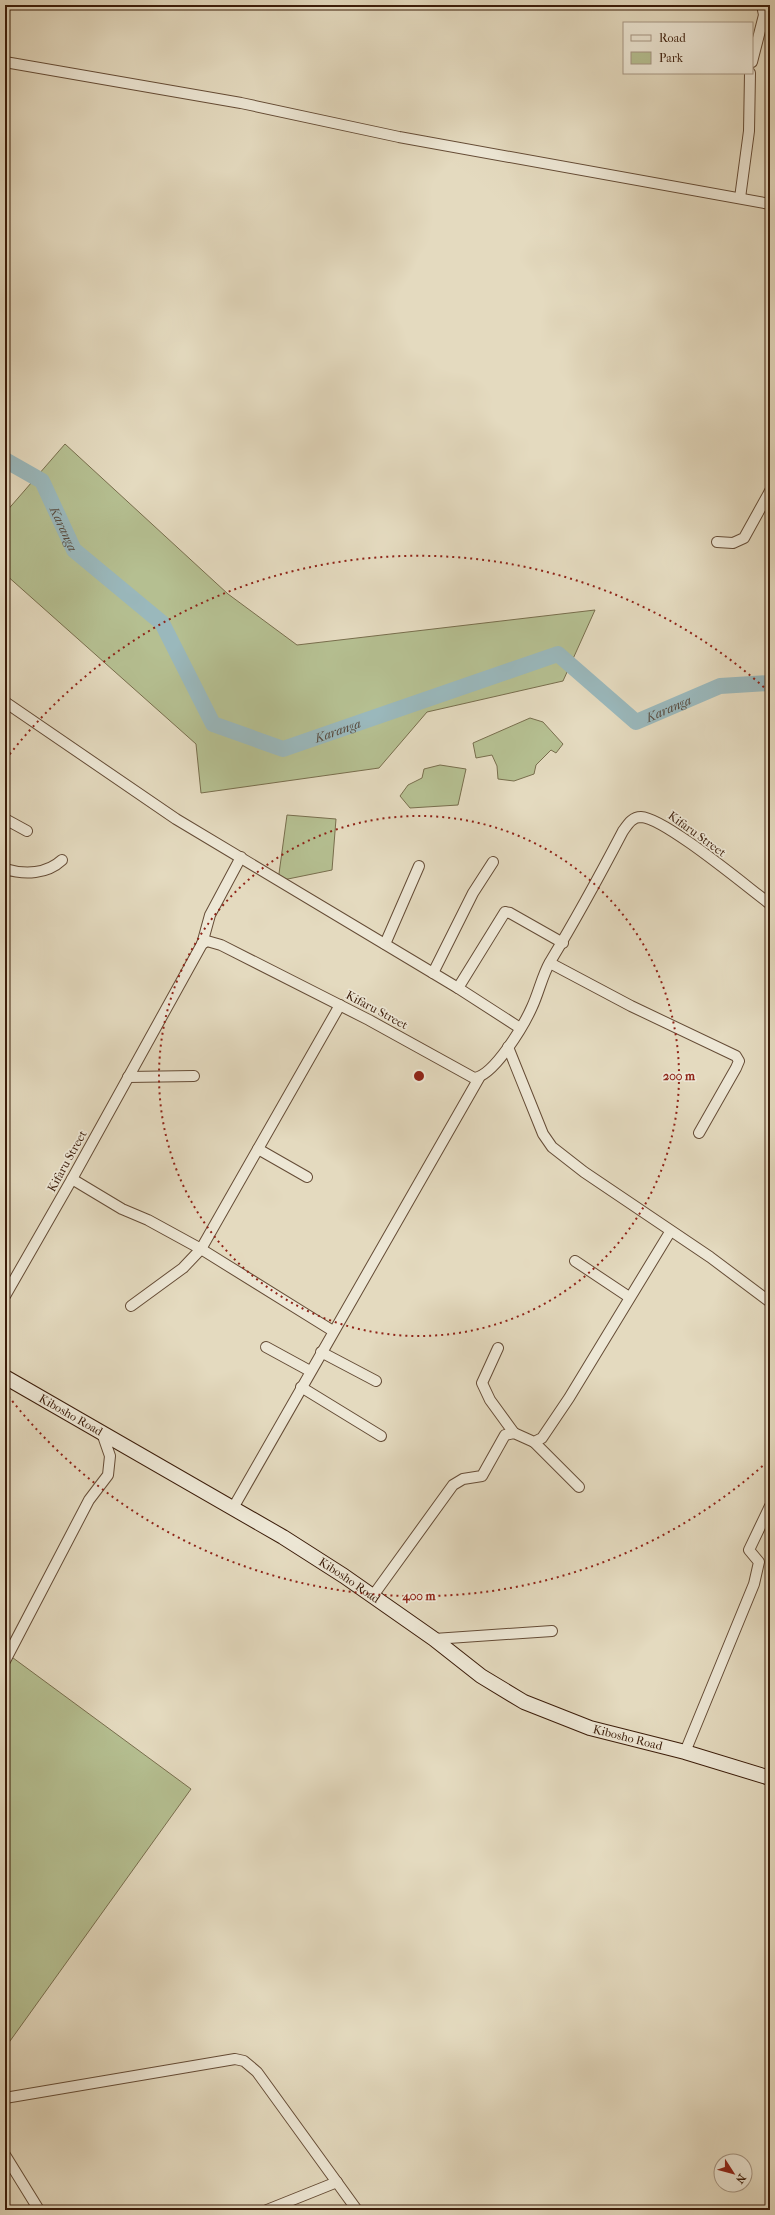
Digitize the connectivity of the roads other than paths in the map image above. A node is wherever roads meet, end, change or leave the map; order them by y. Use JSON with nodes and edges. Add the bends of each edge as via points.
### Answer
{"nodes":[{"id":1,"x":765,"y":12,"type":"edge"},
{"id":2,"x":753,"y":58,"type":"edge"},
{"id":3,"x":5,"y":62,"type":"edge"},
{"id":4,"x":750,"y":74,"type":"edge"},
{"id":5,"x":740,"y":198,"type":"junction"},
{"id":6,"x":770,"y":204,"type":"edge"},
{"id":7,"x":770,"y":491,"type":"edge"},
{"id":8,"x":717,"y":542,"type":"dead end"},
{"id":9,"x":5,"y":702,"type":"edge"},
{"id":10,"x":5,"y":819,"type":"edge"},
{"id":11,"x":27,"y":831,"type":"dead end"},
{"id":12,"x":241,"y":857,"type":"junction"},
{"id":13,"x":62,"y":860,"type":"dead end"},
{"id":14,"x":493,"y":862,"type":"dead end"},
{"id":15,"x":419,"y":866,"type":"dead end"},
{"id":16,"x":5,"y":869,"type":"edge"},
{"id":17,"x":770,"y":904,"type":"edge"},
{"id":18,"x":563,"y":943,"type":"junction"},
{"id":19,"x":202,"y":944,"type":"junction"},
{"id":20,"x":385,"y":944,"type":"junction"},
{"id":21,"x":550,"y":963,"type":"junction"},
{"id":22,"x":433,"y":973,"type":"junction"},
{"id":23,"x":458,"y":988,"type":"junction"},
{"id":24,"x":340,"y":1005,"type":"junction"},
{"id":25,"x":520,"y":1028,"type":"junction"},
{"id":26,"x":508,"y":1047,"type":"junction"},
{"id":27,"x":194,"y":1076,"type":"dead end"},
{"id":28,"x":128,"y":1077,"type":"junction"},
{"id":29,"x":479,"y":1078,"type":"junction"},
{"id":30,"x":699,"y":1133,"type":"dead end"},
{"id":31,"x":258,"y":1149,"type":"junction"},
{"id":32,"x":307,"y":1177,"type":"dead end"},
{"id":33,"x":72,"y":1179,"type":"junction"},
{"id":34,"x":670,"y":1232,"type":"junction"},
{"id":35,"x":201,"y":1249,"type":"junction"},
{"id":36,"x":575,"y":1261,"type":"dead end"},
{"id":37,"x":5,"y":1296,"type":"edge"},
{"id":38,"x":629,"y":1297,"type":"junction"},
{"id":39,"x":770,"y":1302,"type":"edge"},
{"id":40,"x":131,"y":1306,"type":"dead end"},
{"id":41,"x":333,"y":1331,"type":"junction"},
{"id":42,"x":266,"y":1347,"type":"dead end"},
{"id":43,"x":498,"y":1348,"type":"dead end"},
{"id":44,"x":321,"y":1352,"type":"junction"},
{"id":45,"x":310,"y":1371,"type":"junction"},
{"id":46,"x":5,"y":1377,"type":"edge"},
{"id":47,"x":376,"y":1382,"type":"dead end"},
{"id":48,"x":301,"y":1387,"type":"junction"},
{"id":49,"x":102,"y":1433,"type":"junction"},
{"id":50,"x":514,"y":1433,"type":"junction"},
{"id":51,"x":381,"y":1436,"type":"dead end"},
{"id":52,"x":534,"y":1442,"type":"junction"},
{"id":53,"x":578,"y":1487,"type":"dead end"},
{"id":54,"x":770,"y":1506,"type":"edge"},
{"id":55,"x":233,"y":1508,"type":"junction"},
{"id":56,"x":372,"y":1597,"type":"junction"},
{"id":57,"x":552,"y":1631,"type":"dead end"},
{"id":58,"x":434,"y":1639,"type":"junction"},
{"id":59,"x":5,"y":1661,"type":"edge"},
{"id":60,"x":686,"y":1752,"type":"junction"},
{"id":61,"x":770,"y":1778,"type":"edge"},
{"id":62,"x":6,"y":2100,"type":"edge"},
{"id":63,"x":5,"y":2155,"type":"edge"},
{"id":64,"x":337,"y":2182,"type":"junction"},
{"id":65,"x":39,"y":2210,"type":"edge"},
{"id":66,"x":267,"y":2210,"type":"edge"},
{"id":67,"x":357,"y":2210,"type":"edge"}],
"edges":[{"from":1,"to":2,"type":"street"},
{"from":3,"to":5,"type":"street","via":[[241,103],[399,138]]},
{"from":4,"to":5,"type":"street","via":[[749,131]]},
{"from":5,"to":6,"type":"street"},
{"from":7,"to":8,"type":"street","via":[[744,538],[734,543]]},
{"from":9,"to":12,"type":"street","via":[[176,819]]},
{"from":10,"to":11,"type":"street"},
{"from":12,"to":19,"type":"street","via":[[210,915]]},
{"from":12,"to":20,"type":"street"},
{"from":13,"to":16,"type":"street","via":[[49,870],[38,872]]},
{"from":14,"to":22,"type":"street","via":[[472,893]]},
{"from":15,"to":20,"type":"street"},
{"from":17,"to":18,"type":"street","name":"Kifaru Street","via":[[663,825],[652,819],[636,818],[632,819],[623,831]]},
{"from":18,"to":21,"type":"street","name":"Kifaru Street"},
{"from":18,"to":23,"type":"street","via":[[505,912]]},
{"from":19,"to":24,"type":"street","name":"Kifaru Street","via":[[207,941],[221,945]]},
{"from":19,"to":28,"type":"street","name":"Kifaru Street"},
{"from":20,"to":22,"type":"street"},
{"from":21,"to":25,"type":"street","name":"Kifaru Street"},
{"from":21,"to":30,"type":"street","via":[[631,1006],[736,1056],[739,1061],[736,1068]]},
{"from":22,"to":23,"type":"street"},
{"from":23,"to":25,"type":"street"},
{"from":24,"to":29,"type":"street","name":"Kifaru Street","via":[[467,1076]]},
{"from":24,"to":31,"type":"street"},
{"from":25,"to":26,"type":"street","name":"Kifaru Street"},
{"from":26,"to":29,"type":"street","name":"Kifaru Street"},
{"from":26,"to":34,"type":"street","via":[[547,1142],[584,1172]]},
{"from":27,"to":28,"type":"street"},
{"from":28,"to":33,"type":"street","name":"Kifaru Street"},
{"from":29,"to":41,"type":"street"},
{"from":31,"to":32,"type":"street"},
{"from":31,"to":35,"type":"street"},
{"from":33,"to":35,"type":"street","via":[[122,1209]]},
{"from":33,"to":37,"type":"street","name":"Kifaru Street"},
{"from":34,"to":38,"type":"street"},
{"from":34,"to":39,"type":"street","via":[[710,1257]]},
{"from":35,"to":40,"type":"street","via":[[183,1268]]},
{"from":35,"to":41,"type":"street"},
{"from":36,"to":38,"type":"street"},
{"from":38,"to":52,"type":"street","via":[[548,1430],[542,1438]]},
{"from":41,"to":44,"type":"street"},
{"from":42,"to":45,"type":"street"},
{"from":43,"to":50,"type":"street","via":[[482,1383]]},
{"from":44,"to":45,"type":"street"},
{"from":44,"to":47,"type":"street"},
{"from":45,"to":48,"type":"street"},
{"from":46,"to":49,"type":"main road","name":"Kibosho Road"},
{"from":48,"to":51,"type":"street"},
{"from":48,"to":55,"type":"street"},
{"from":49,"to":55,"type":"main road","name":"Kibosho Road"},
{"from":49,"to":59,"type":"street","via":[[110,1456],[108,1474],[89,1500]]},
{"from":50,"to":52,"type":"street"},
{"from":50,"to":56,"type":"street","via":[[502,1438],[482,1476],[463,1479],[453,1485]]},
{"from":52,"to":53,"type":"street"},
{"from":54,"to":60,"type":"street","via":[[748,1550],[759,1562],[754,1584]]},
{"from":55,"to":56,"type":"main road","name":"Kibosho Road","via":[[283,1537]]},
{"from":56,"to":58,"type":"main road","name":"Kibosho Road"},
{"from":57,"to":58,"type":"street"},
{"from":58,"to":60,"type":"main road","name":"Kibosho Road","via":[[498,1687],[545,1712],[590,1728]]},
{"from":60,"to":61,"type":"main road","name":"Kibosho Road"},
{"from":62,"to":64,"type":"street","via":[[235,2059],[244,2061],[257,2072]]},
{"from":63,"to":65,"type":"street"},
{"from":64,"to":66,"type":"street"},
{"from":64,"to":67,"type":"street"}]}
